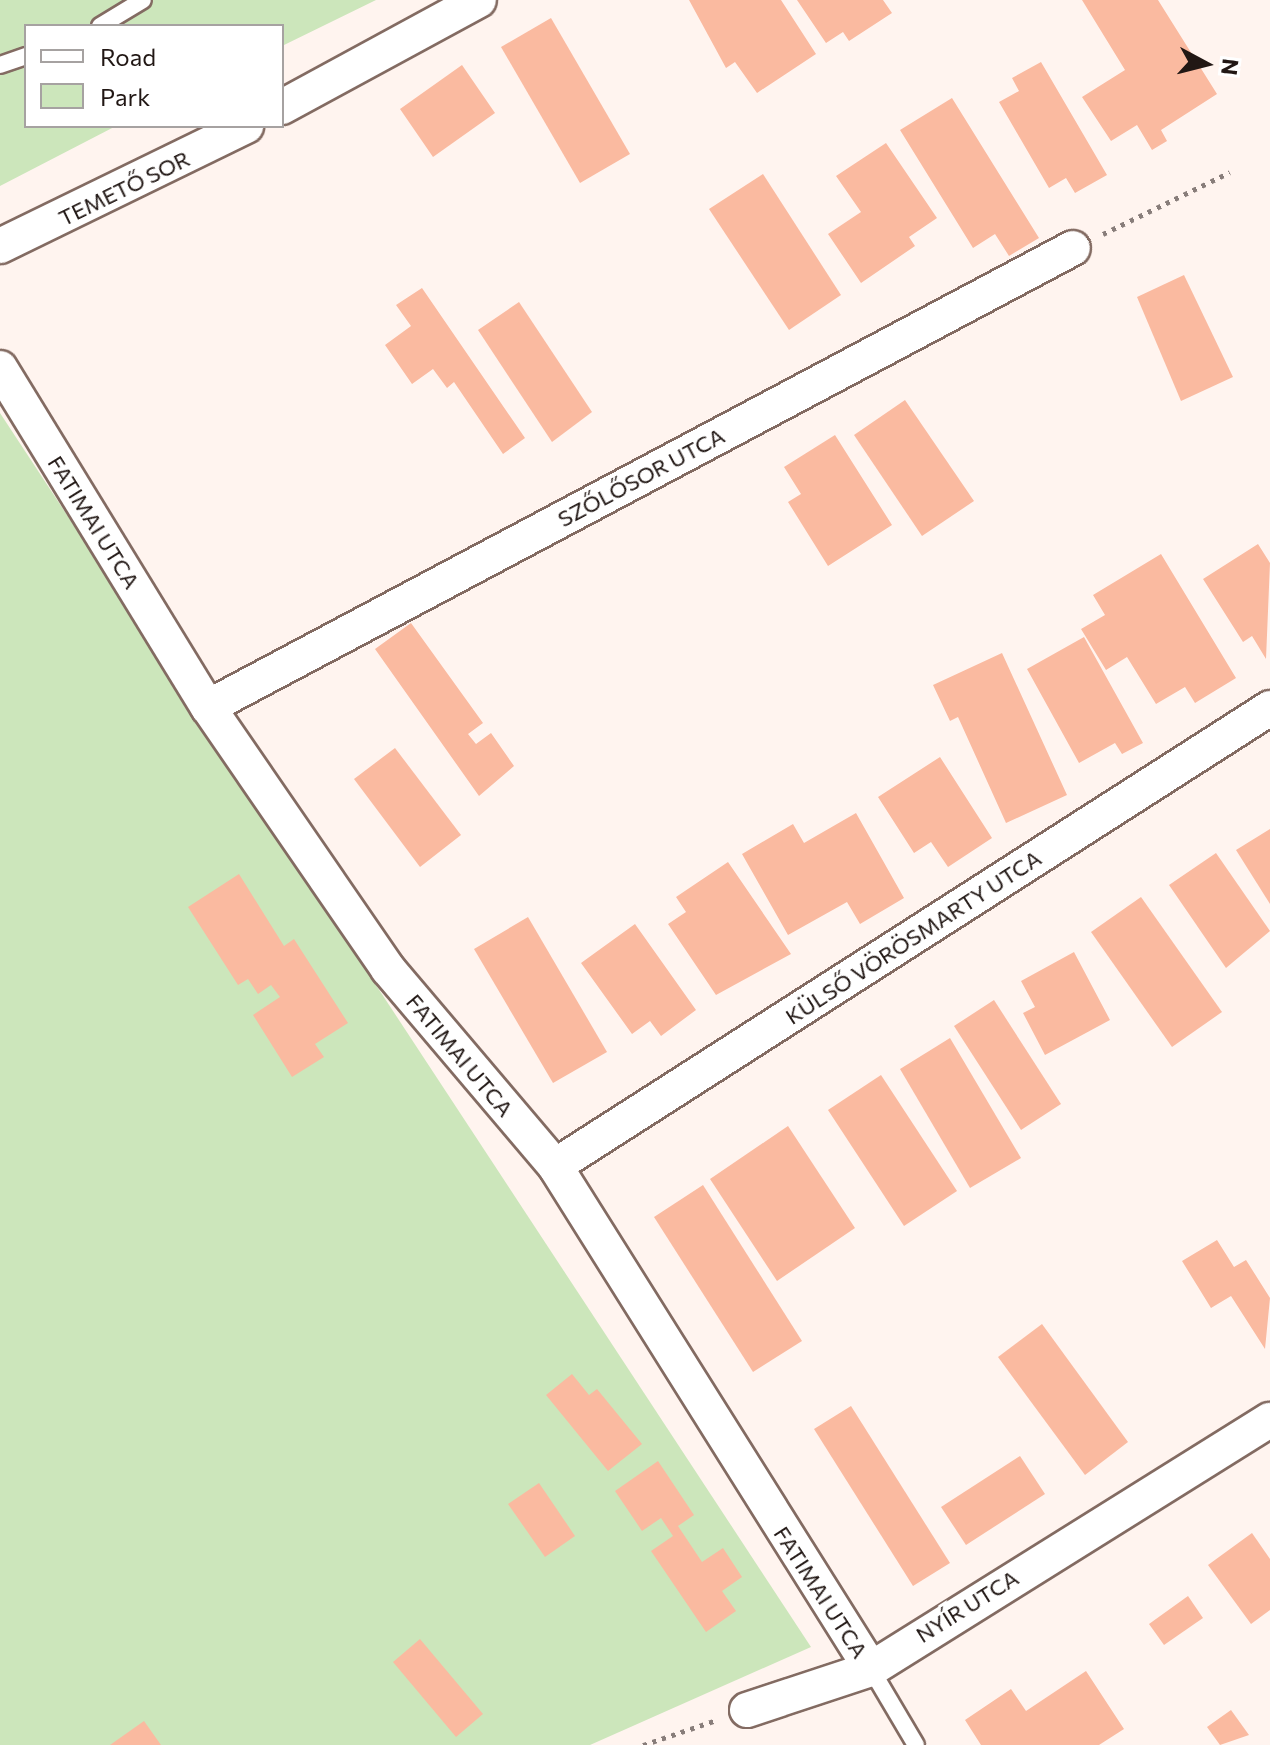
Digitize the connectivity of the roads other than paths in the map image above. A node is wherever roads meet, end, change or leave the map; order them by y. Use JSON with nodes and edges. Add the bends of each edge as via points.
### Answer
{"nodes":[{"id":1,"x":143,"y":0,"type":"edge"},
{"id":2,"x":479,"y":0,"type":"edge"},
{"id":3,"x":103,"y":24,"type":"edge"},
{"id":4,"x":24,"y":57,"type":"edge"},
{"id":5,"x":0,"y":65,"type":"edge"},
{"id":6,"x":284,"y":106,"type":"edge"},
{"id":7,"x":242,"y":128,"type":"edge"},
{"id":8,"x":0,"y":246,"type":"edge"},
{"id":9,"x":1073,"y":248,"type":"road end"},
{"id":10,"x":0,"y":368,"type":"edge"},
{"id":11,"x":208,"y":707,"type":"junction"},
{"id":12,"x":1270,"y":708,"type":"edge"},
{"id":13,"x":555,"y":1166,"type":"junction"},
{"id":14,"x":1270,"y":1420,"type":"edge"},
{"id":15,"x":871,"y":1669,"type":"junction"},
{"id":16,"x":747,"y":1710,"type":"road end"},
{"id":17,"x":916,"y":1745,"type":"edge"}],
"edges":[{"from":1,"to":3,"type":"lane"},
{"from":2,"to":6,"type":"street"},
{"from":4,"to":5,"type":"lane"},
{"from":7,"to":8,"type":"street","name":"TEMETŐ SOR"},
{"from":9,"to":11,"type":"street","name":"SZŐLŐSOR UTCA"},
{"from":10,"to":11,"type":"street","name":"FATIMAI UTCA"},
{"from":11,"to":13,"type":"street","name":"FATIMAI UTCA","via":[[388,969]]},
{"from":12,"to":13,"type":"street","name":"KÜLSŐ VÖRÖSMARTY UTCA"},
{"from":13,"to":15,"type":"street","name":"FATIMAI UTCA"},
{"from":14,"to":15,"type":"street","name":"NYÍR UTCA"},
{"from":15,"to":16,"type":"street","name":"NYÍR UTCA"},
{"from":15,"to":17,"type":"lane","name":"FATIMAI UTCA"}]}
